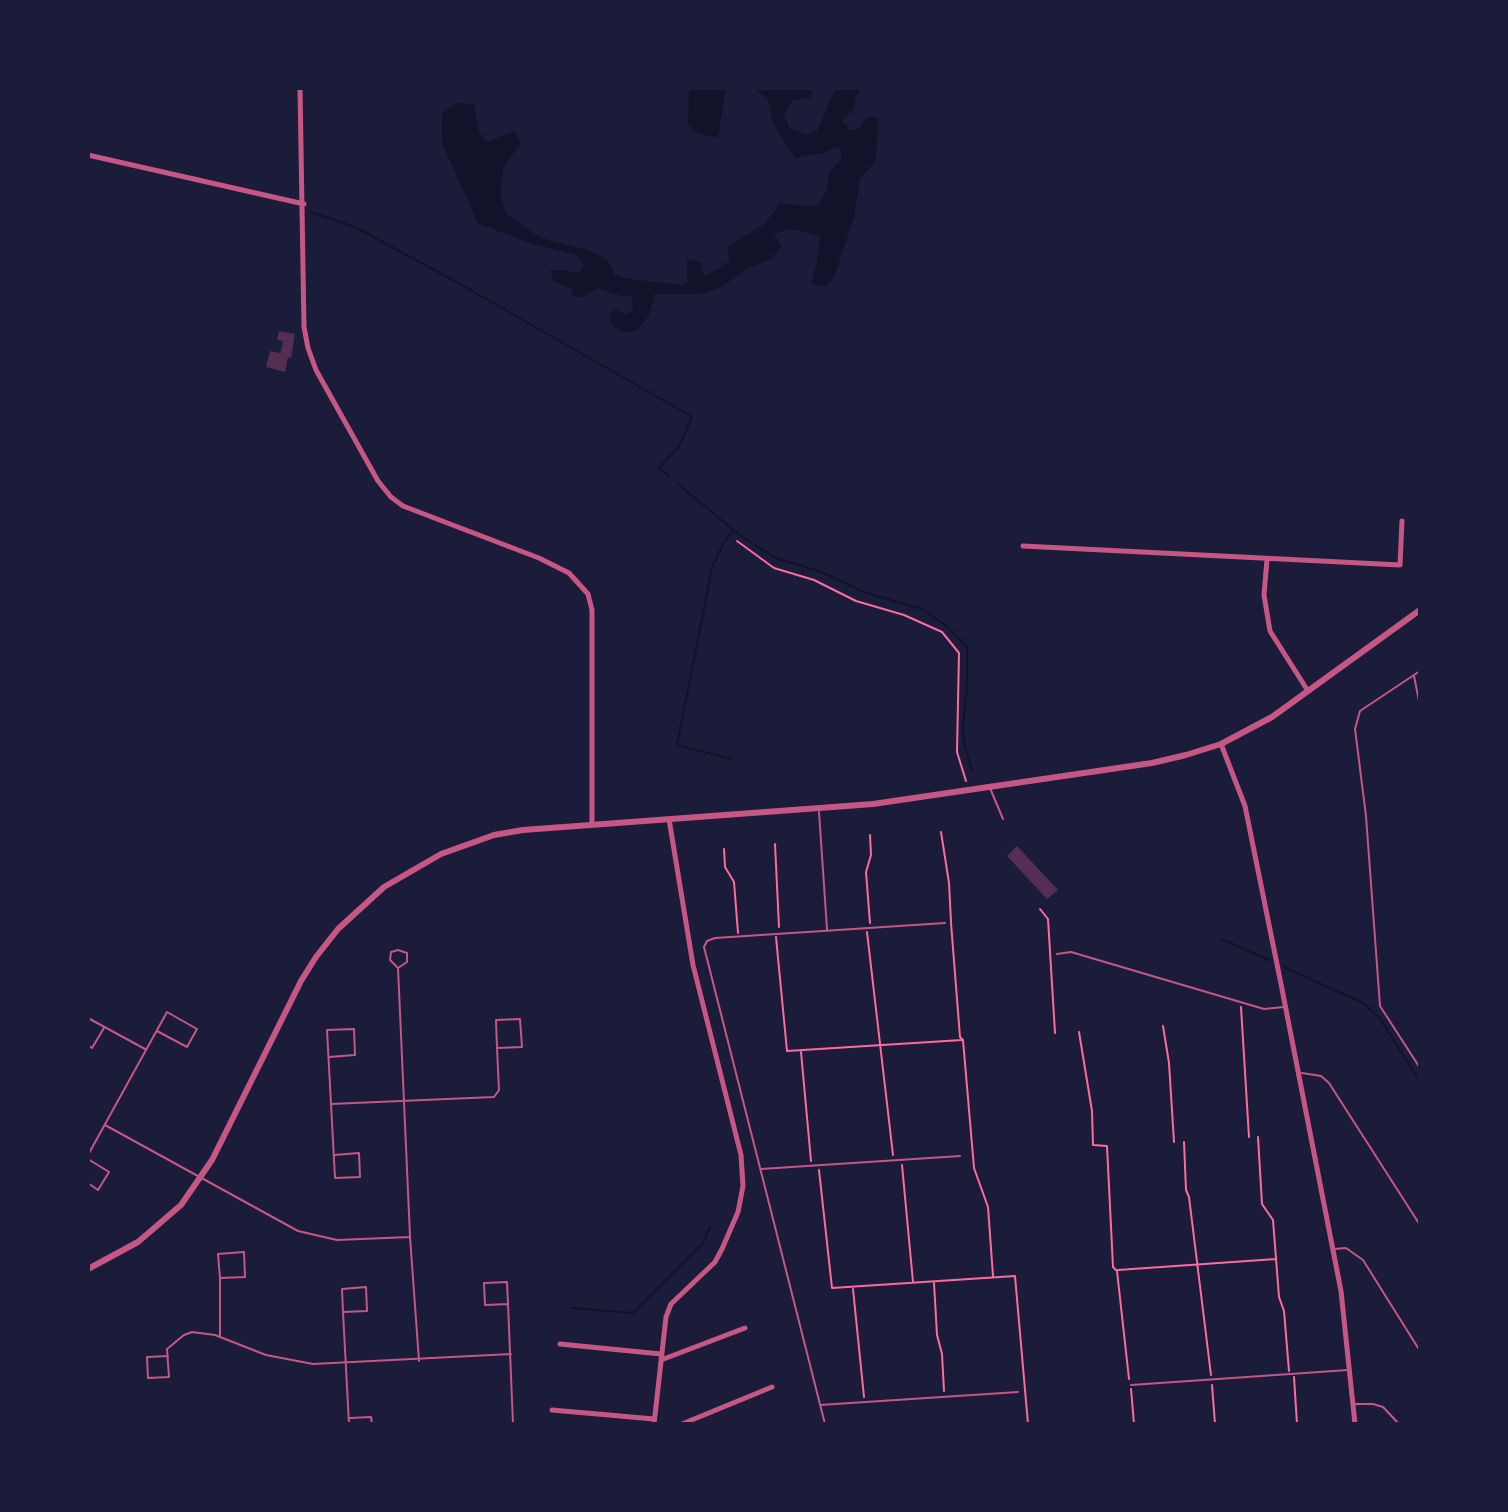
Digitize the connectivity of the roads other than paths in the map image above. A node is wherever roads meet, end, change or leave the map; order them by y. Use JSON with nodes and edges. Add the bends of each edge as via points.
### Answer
{"nodes":[{"id":1,"x":300,"y":88,"type":"edge"},
{"id":2,"x":88,"y":155,"type":"edge"},
{"id":3,"x":304,"y":204,"type":"junction"},
{"id":4,"x":1402,"y":521,"type":"dead end"},
{"id":5,"x":1023,"y":546,"type":"dead end"},
{"id":6,"x":1267,"y":559,"type":"junction"},
{"id":7,"x":1420,"y":610,"type":"edge"},
{"id":8,"x":1420,"y":671,"type":"edge"},
{"id":9,"x":1414,"y":675,"type":"junction"},
{"id":10,"x":1308,"y":691,"type":"junction"},
{"id":11,"x":1420,"y":706,"type":"edge"},
{"id":12,"x":1221,"y":744,"type":"junction"},
{"id":13,"x":990,"y":787,"type":"junction"},
{"id":14,"x":819,"y":808,"type":"junction"},
{"id":15,"x":669,"y":818,"type":"junction"},
{"id":16,"x":1003,"y":819,"type":"dead end"},
{"id":17,"x":592,"y":824,"type":"junction"},
{"id":18,"x":945,"y":923,"type":"road end"},
{"id":19,"x":827,"y":931,"type":"junction"},
{"id":20,"x":1057,"y":954,"type":"dead end"},
{"id":21,"x":398,"y":968,"type":"junction"},
{"id":22,"x":1285,"y":1007,"type":"junction"},
{"id":23,"x":88,"y":1018,"type":"edge"},
{"id":24,"x":104,"y":1027,"type":"junction"},
{"id":25,"x":157,"y":1031,"type":"junction"},
{"id":26,"x":88,"y":1045,"type":"edge"},
{"id":27,"x":497,"y":1048,"type":"junction"},
{"id":28,"x":146,"y":1050,"type":"junction"},
{"id":29,"x":329,"y":1057,"type":"junction"},
{"id":30,"x":1420,"y":1068,"type":"edge"},
{"id":31,"x":1298,"y":1073,"type":"junction"},
{"id":32,"x":404,"y":1101,"type":"junction"},
{"id":33,"x":331,"y":1104,"type":"junction"},
{"id":34,"x":105,"y":1125,"type":"junction"},
{"id":35,"x":334,"y":1155,"type":"junction"},
{"id":36,"x":960,"y":1156,"type":"dead end"},
{"id":37,"x":88,"y":1157,"type":"edge"},
{"id":38,"x":759,"y":1169,"type":"junction"},
{"id":39,"x":201,"y":1177,"type":"junction"},
{"id":40,"x":88,"y":1183,"type":"edge"},
{"id":41,"x":1420,"y":1225,"type":"edge"},
{"id":42,"x":410,"y":1237,"type":"junction"},
{"id":43,"x":1332,"y":1249,"type":"junction"},
{"id":44,"x":88,"y":1269,"type":"edge"},
{"id":45,"x":220,"y":1278,"type":"junction"},
{"id":46,"x":508,"y":1304,"type":"junction"},
{"id":47,"x":343,"y":1312,"type":"junction"},
{"id":48,"x":745,"y":1328,"type":"dead end"},
{"id":49,"x":220,"y":1337,"type":"junction"},
{"id":50,"x":560,"y":1344,"type":"dead end"},
{"id":51,"x":1420,"y":1350,"type":"edge"},
{"id":52,"x":511,"y":1354,"type":"junction"},
{"id":53,"x":168,"y":1356,"type":"junction"},
{"id":54,"x":661,"y":1357,"type":"junction"},
{"id":55,"x":419,"y":1361,"type":"junction"},
{"id":56,"x":346,"y":1364,"type":"junction"},
{"id":57,"x":1350,"y":1370,"type":"junction"},
{"id":58,"x":1131,"y":1385,"type":"road end"},
{"id":59,"x":772,"y":1387,"type":"dead end"},
{"id":60,"x":1018,"y":1392,"type":"dead end"},
{"id":61,"x":1353,"y":1404,"type":"junction"},
{"id":62,"x":820,"y":1405,"type":"junction"},
{"id":63,"x":552,"y":1410,"type":"dead end"},
{"id":64,"x":349,"y":1418,"type":"junction"},
{"id":65,"x":654,"y":1421,"type":"edge"},
{"id":66,"x":349,"y":1424,"type":"edge"},
{"id":67,"x":372,"y":1424,"type":"edge"},
{"id":68,"x":513,"y":1424,"type":"edge"},
{"id":69,"x":682,"y":1424,"type":"edge"},
{"id":70,"x":825,"y":1424,"type":"edge"},
{"id":71,"x":1355,"y":1424,"type":"edge"},
{"id":72,"x":1399,"y":1424,"type":"edge"}],
"edges":[{"from":1,"to":3,"type":"street"},
{"from":2,"to":3,"type":"street"},
{"from":3,"to":17,"type":"street","via":[[308,348],[378,481],[403,506],[539,558],[569,573],[588,594]]},
{"from":4,"to":6,"type":"street","via":[[1400,565]]},
{"from":5,"to":6,"type":"street"},
{"from":6,"to":10,"type":"street","via":[[1264,595],[1270,631]]},
{"from":7,"to":10,"type":"street"},
{"from":8,"to":9,"type":"lane"},
{"from":9,"to":11,"type":"lane"},
{"from":9,"to":30,"type":"lane","via":[[1356,719],[1380,1006]]},
{"from":10,"to":12,"type":"street"},
{"from":12,"to":13,"type":"street","via":[[1152,763]]},
{"from":12,"to":22,"type":"street","via":[[1245,806]]},
{"from":13,"to":14,"type":"street"},
{"from":13,"to":16,"type":"lane"},
{"from":14,"to":15,"type":"street"},
{"from":14,"to":19,"type":"lane"},
{"from":15,"to":17,"type":"street"},
{"from":15,"to":54,"type":"street","via":[[690,951],[741,1155],[743,1186],[738,1212],[715,1262],[671,1304]]},
{"from":17,"to":39,"type":"street","via":[[508,832],[463,844],[415,867],[356,911],[301,981]]},
{"from":18,"to":19,"type":"lane"},
{"from":19,"to":38,"type":"lane","via":[[707,941],[704,954]]},
{"from":20,"to":22,"type":"lane","via":[[1071,952],[1264,1009]]},
{"from":21,"to":21,"type":"lane","via":[[407,962],[407,953],[398,950],[391,952],[390,960]]},
{"from":21,"to":32,"type":"lane"},
{"from":22,"to":31,"type":"street"},
{"from":23,"to":24,"type":"lane"},
{"from":24,"to":26,"type":"lane","via":[[92,1048]]},
{"from":24,"to":28,"type":"lane"},
{"from":25,"to":25,"type":"lane","via":[[187,1047],[197,1029],[167,1012]]},
{"from":25,"to":28,"type":"lane"},
{"from":27,"to":27,"type":"lane","via":[[522,1047],[520,1019],[496,1020]]},
{"from":27,"to":32,"type":"lane","via":[[499,1090],[494,1097]]},
{"from":28,"to":34,"type":"lane"},
{"from":29,"to":29,"type":"lane","via":[[355,1055],[354,1029],[327,1030]]},
{"from":29,"to":33,"type":"lane"},
{"from":31,"to":41,"type":"lane","via":[[1312,1073],[1329,1083]]},
{"from":31,"to":43,"type":"street"},
{"from":32,"to":33,"type":"lane"},
{"from":32,"to":42,"type":"lane"},
{"from":33,"to":35,"type":"lane"},
{"from":34,"to":37,"type":"lane"},
{"from":34,"to":39,"type":"lane"},
{"from":35,"to":35,"type":"lane","via":[[335,1178],[360,1177],[359,1153]]},
{"from":36,"to":38,"type":"lane"},
{"from":37,"to":40,"type":"lane","via":[[109,1172],[98,1190]]},
{"from":38,"to":62,"type":"lane"},
{"from":39,"to":42,"type":"lane","via":[[298,1231],[337,1240]]},
{"from":39,"to":44,"type":"street","via":[[162,1224]]},
{"from":42,"to":55,"type":"lane"},
{"from":43,"to":51,"type":"lane","via":[[1346,1248],[1363,1260]]},
{"from":43,"to":57,"type":"street"},
{"from":45,"to":45,"type":"lane","via":[[218,1254],[244,1252],[245,1277]]},
{"from":45,"to":49,"type":"lane"},
{"from":46,"to":46,"type":"lane","via":[[485,1305],[484,1283],[507,1282]]},
{"from":46,"to":52,"type":"lane"},
{"from":47,"to":47,"type":"lane","via":[[342,1289],[366,1287],[367,1311]]},
{"from":47,"to":56,"type":"lane"},
{"from":48,"to":54,"type":"street"},
{"from":49,"to":53,"type":"lane","via":[[192,1332],[167,1349]]},
{"from":49,"to":56,"type":"lane","via":[[289,1360]]},
{"from":50,"to":54,"type":"street"},
{"from":52,"to":55,"type":"lane"},
{"from":52,"to":68,"type":"lane"},
{"from":53,"to":53,"type":"lane","via":[[147,1357],[148,1378],[169,1377]]},
{"from":54,"to":65,"type":"street"},
{"from":55,"to":56,"type":"lane"},
{"from":56,"to":64,"type":"lane"},
{"from":57,"to":58,"type":"lane"},
{"from":57,"to":61,"type":"street"},
{"from":59,"to":69,"type":"street"},
{"from":60,"to":62,"type":"lane"},
{"from":61,"to":71,"type":"street"},
{"from":61,"to":72,"type":"lane","via":[[1383,1407]]},
{"from":62,"to":70,"type":"lane"},
{"from":63,"to":65,"type":"street"},
{"from":64,"to":66,"type":"lane"},
{"from":64,"to":67,"type":"lane","via":[[371,1417]]}]}
